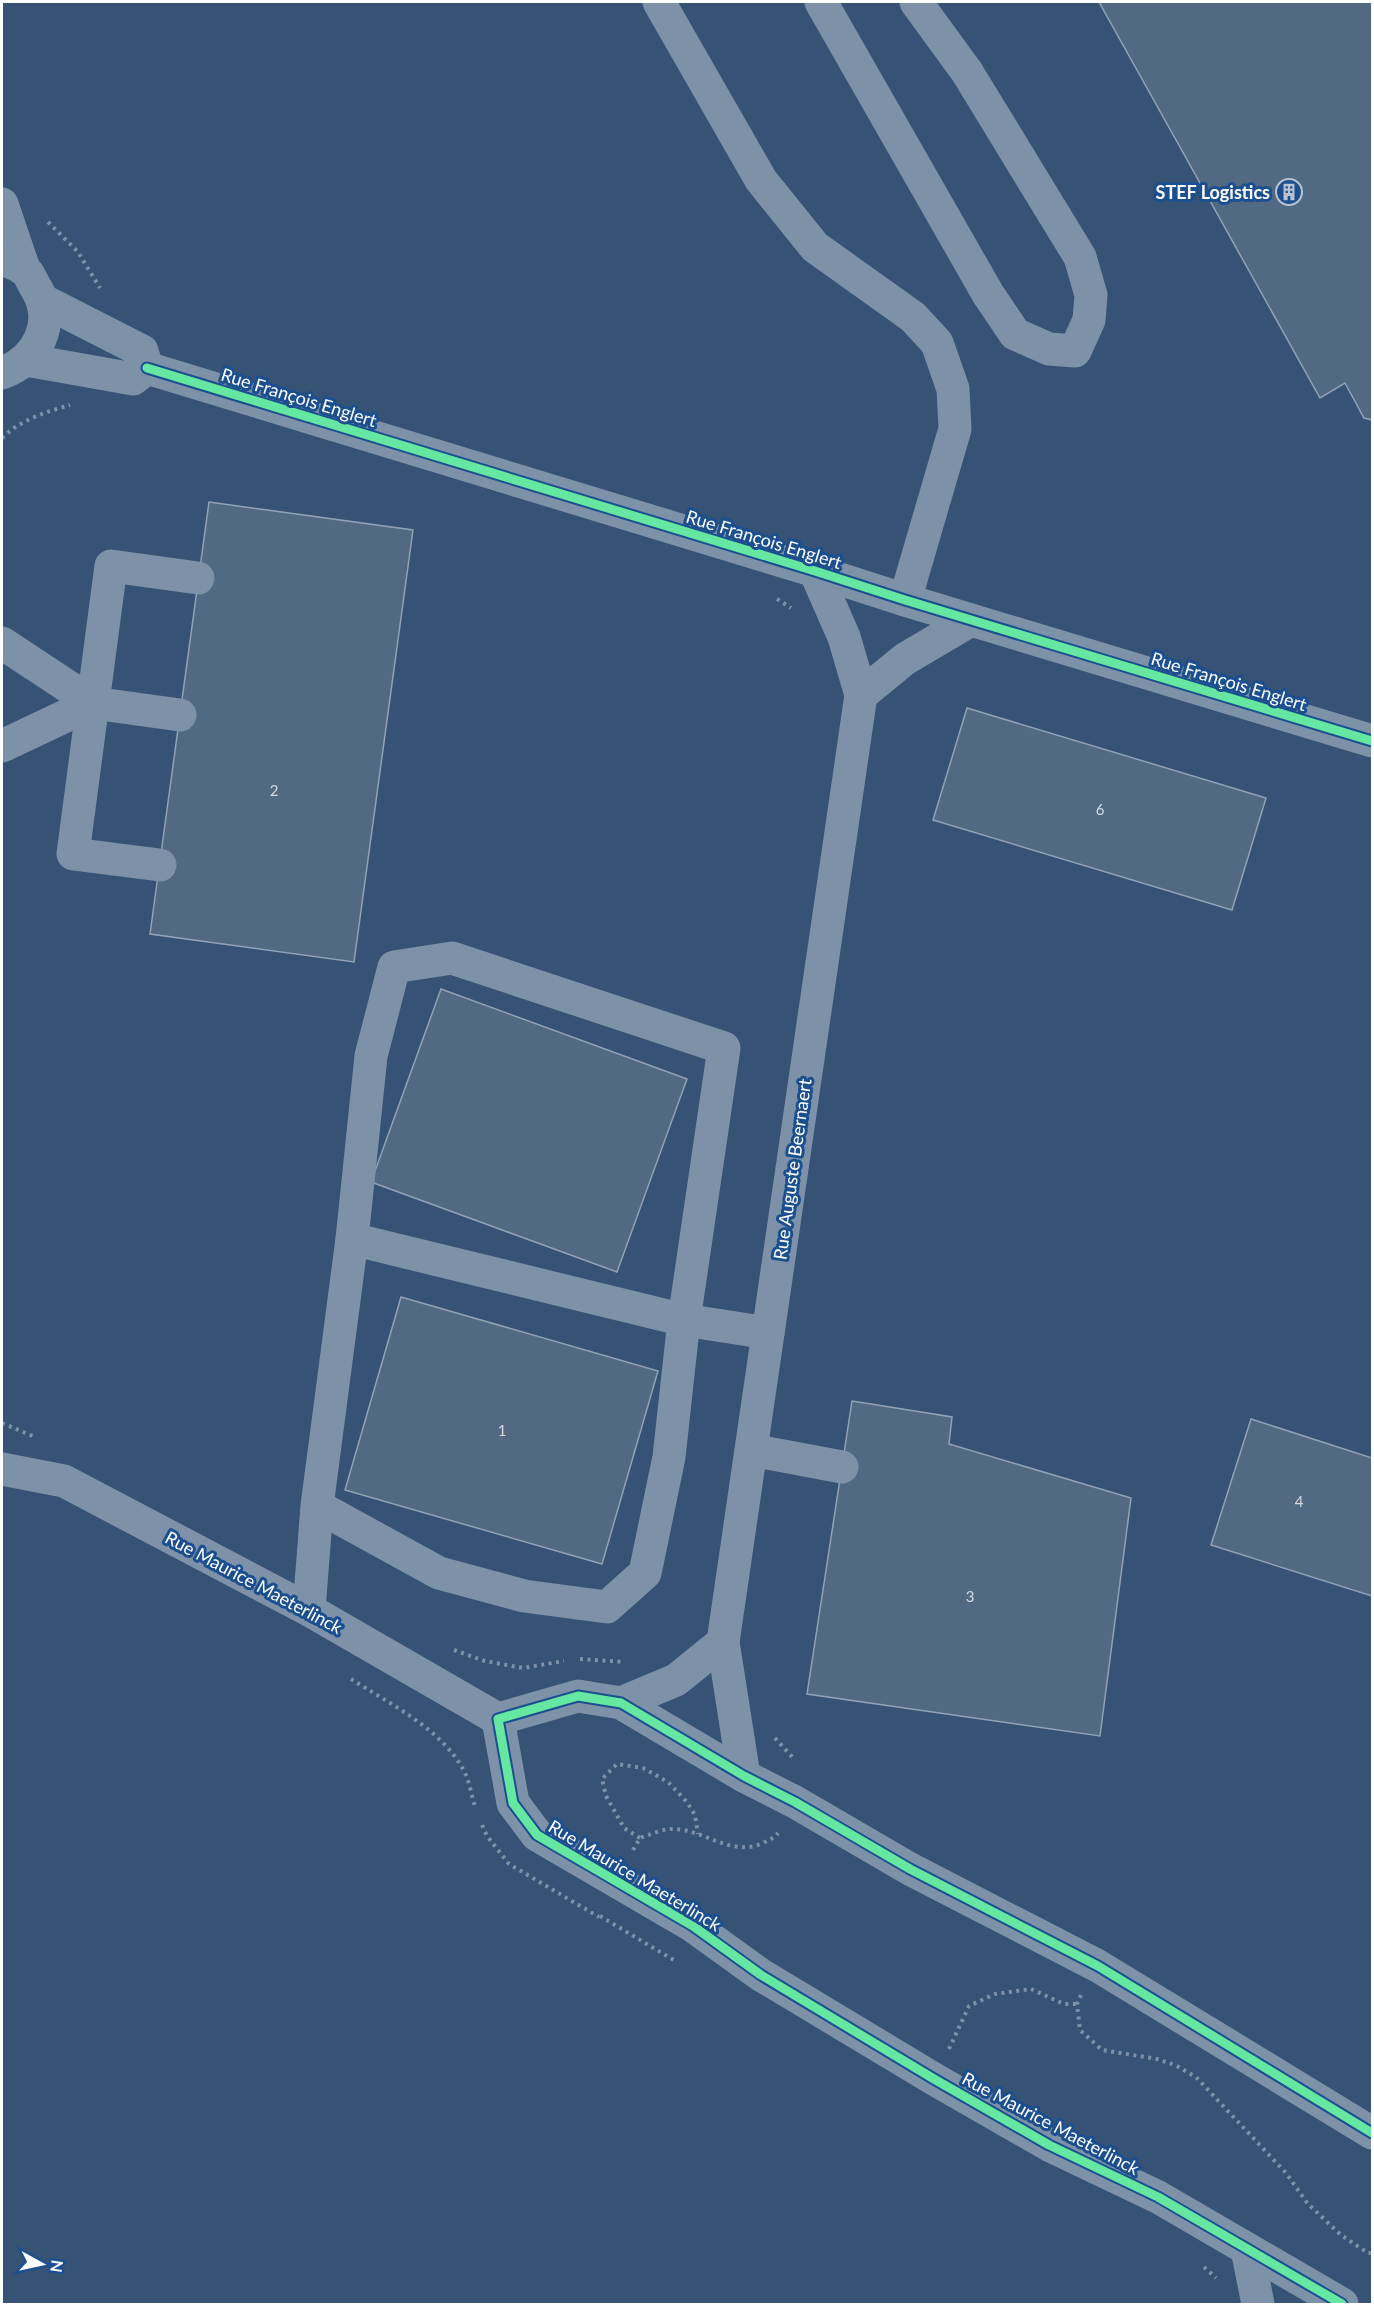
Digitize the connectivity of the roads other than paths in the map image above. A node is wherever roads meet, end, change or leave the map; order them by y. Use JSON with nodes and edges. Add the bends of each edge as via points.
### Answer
{"nodes":[{"id":1,"x":659,"y":2,"type":"edge"},
{"id":2,"x":821,"y":2,"type":"edge"},
{"id":3,"x":916,"y":2,"type":"edge"},
{"id":4,"x":2,"y":204,"type":"edge"},
{"id":5,"x":13,"y":264,"type":"edge"},
{"id":6,"x":44,"y":301,"type":"junction"},
{"id":7,"x":14,"y":367,"type":"edge"},
{"id":8,"x":147,"y":368,"type":"junction"},
{"id":9,"x":815,"y":571,"type":"junction"},
{"id":10,"x":198,"y":578,"type":"dead end"},
{"id":11,"x":905,"y":600,"type":"junction"},
{"id":12,"x":971,"y":620,"type":"junction"},
{"id":13,"x":2,"y":643,"type":"edge"},
{"id":14,"x":861,"y":695,"type":"junction"},
{"id":15,"x":93,"y":703,"type":"junction"},
{"id":16,"x":180,"y":715,"type":"dead end"},
{"id":17,"x":1372,"y":741,"type":"edge"},
{"id":18,"x":2,"y":746,"type":"edge"},
{"id":19,"x":160,"y":865,"type":"dead end"},
{"id":20,"x":352,"y":1239,"type":"junction"},
{"id":21,"x":684,"y":1320,"type":"junction"},
{"id":22,"x":768,"y":1334,"type":"junction"},
{"id":23,"x":751,"y":1450,"type":"junction"},
{"id":24,"x":842,"y":1467,"type":"dead end"},
{"id":25,"x":2,"y":1469,"type":"edge"},
{"id":26,"x":317,"y":1506,"type":"junction"},
{"id":27,"x":309,"y":1610,"type":"junction"},
{"id":28,"x":723,"y":1642,"type":"junction"},
{"id":29,"x":621,"y":1703,"type":"junction"},
{"id":30,"x":498,"y":1719,"type":"junction"},
{"id":31,"x":744,"y":1776,"type":"junction"},
{"id":32,"x":1372,"y":2133,"type":"edge"},
{"id":33,"x":1246,"y":2249,"type":"junction"},
{"id":34,"x":1258,"y":2304,"type":"edge"},
{"id":35,"x":1342,"y":2304,"type":"edge"}],
"edges":[{"from":1,"to":11,"type":"street","via":[[761,180],[815,247],[913,316],[937,343],[953,389],[955,429]]},
{"from":2,"to":3,"type":"street","via":[[988,294],[1015,334],[1049,349],[1075,351],[1089,320],[1091,295],[1080,257],[967,72]]},
{"from":4,"to":5,"type":"street"},
{"from":5,"to":6,"type":"street"},
{"from":6,"to":7,"type":"street","via":[[45,323],[39,343]]},
{"from":6,"to":8,"type":"street","via":[[142,351]]},
{"from":7,"to":8,"type":"street","via":[[133,379]]},
{"from":8,"to":9,"type":"street","name":"Rue François Englert"},
{"from":9,"to":11,"type":"street","name":"Rue François Englert"},
{"from":9,"to":14,"type":"street","via":[[844,637]]},
{"from":10,"to":15,"type":"street","via":[[111,566]]},
{"from":11,"to":12,"type":"street","name":"Rue François Englert"},
{"from":12,"to":14,"type":"street","via":[[904,658]]},
{"from":12,"to":17,"type":"street","name":"Rue François Englert"},
{"from":13,"to":15,"type":"street"},
{"from":14,"to":22,"type":"street","name":"Rue Auguste Beernaert"},
{"from":15,"to":16,"type":"street"},
{"from":15,"to":18,"type":"street"},
{"from":15,"to":19,"type":"street","via":[[73,854]]},
{"from":20,"to":21,"type":"street"},
{"from":20,"to":21,"type":"street","via":[[371,1056],[394,967],[452,958],[724,1048]]},
{"from":20,"to":26,"type":"street"},
{"from":21,"to":22,"type":"street"},
{"from":21,"to":26,"type":"street","via":[[669,1457],[645,1573],[607,1607],[524,1596],[439,1573]]},
{"from":22,"to":23,"type":"street","name":"Rue Auguste Beernaert"},
{"from":23,"to":24,"type":"street"},
{"from":23,"to":28,"type":"street","name":"Rue Auguste Beernaert"},
{"from":25,"to":27,"type":"street","name":"Rue Maurice Maeterlinck","via":[[64,1481]]},
{"from":26,"to":27,"type":"street"},
{"from":27,"to":30,"type":"street","name":"Rue Maurice Maeterlinck"},
{"from":28,"to":29,"type":"street","via":[[676,1680]]},
{"from":28,"to":31,"type":"street","name":"Rue Auguste Beernaert"},
{"from":29,"to":30,"type":"street","via":[[578,1696]]},
{"from":29,"to":31,"type":"street"},
{"from":30,"to":33,"type":"street","name":"Rue Maurice Maeterlinck","via":[[513,1803],[537,1835],[693,1926],[761,1975],[934,2079],[1049,2145],[1158,2197]]},
{"from":31,"to":32,"type":"street","via":[[910,1869],[1098,1966]]},
{"from":33,"to":34,"type":"street"},
{"from":33,"to":35,"type":"street","name":"Rue Maurice Maeterlinck"}]}
